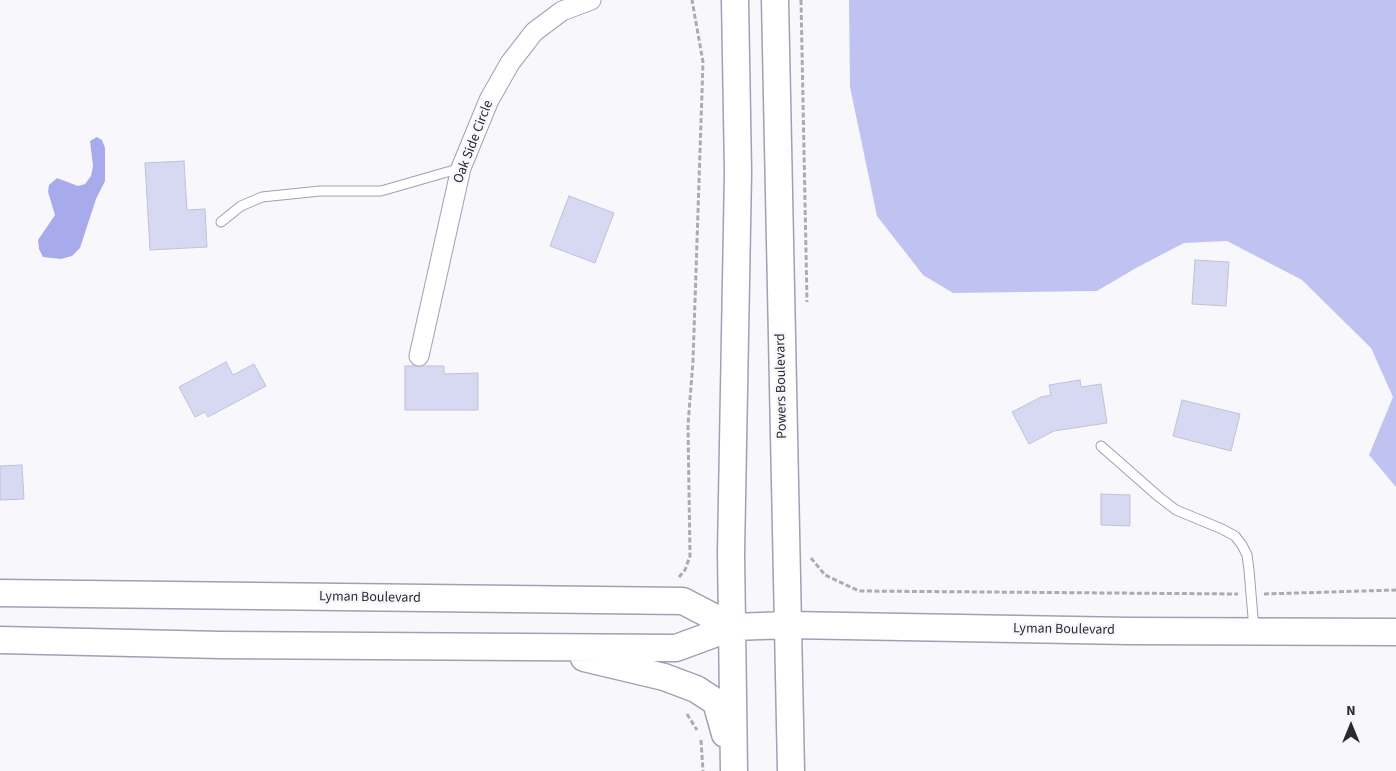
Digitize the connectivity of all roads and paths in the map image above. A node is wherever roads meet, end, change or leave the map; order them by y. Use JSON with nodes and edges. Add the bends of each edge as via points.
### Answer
{"nodes":[{"id":1,"x":591,"y":0,"type":"edge"},
{"id":2,"x":692,"y":0,"type":"edge"},
{"id":3,"x":735,"y":0,"type":"edge"},
{"id":4,"x":774,"y":0,"type":"edge"},
{"id":5,"x":462,"y":168,"type":"junction"},
{"id":6,"x":221,"y":222,"type":"dead end"},
{"id":7,"x":419,"y":356,"type":"dead end"},
{"id":8,"x":1101,"y":446,"type":"dead end"},
{"id":9,"x":811,"y":558,"type":"dead end"},
{"id":10,"x":676,"y":579,"type":"dead end"},
{"id":11,"x":1396,"y":590,"type":"edge"},
{"id":12,"x":0,"y":593,"type":"edge"},
{"id":13,"x":1251,"y":594,"type":"junction"},
{"id":14,"x":788,"y":625,"type":"junction"},
{"id":15,"x":733,"y":628,"type":"junction"},
{"id":16,"x":1254,"y":632,"type":"junction"},
{"id":17,"x":1396,"y":632,"type":"edge"},
{"id":18,"x":0,"y":640,"type":"edge"},
{"id":19,"x":524,"y":647,"type":"junction"},
{"id":20,"x":683,"y":708,"type":"dead end"},
{"id":21,"x":703,"y":771,"type":"edge"},
{"id":22,"x":733,"y":771,"type":"edge"},
{"id":23,"x":791,"y":771,"type":"edge"}],
"edges":[{"from":1,"to":5,"type":"street","name":"Oak Side Circle","via":[[562,11],[534,32],[510,62],[489,100]]},
{"from":2,"to":10,"type":"path","via":[[703,62],[688,425],[690,556],[685,570]]},
{"from":3,"to":15,"type":"main road","via":[[738,172],[731,553]]},
{"from":4,"to":14,"type":"main road","name":"Powers Boulevard"},
{"from":5,"to":6,"type":"lane","via":[[381,191],[320,191],[262,198],[241,206]]},
{"from":5,"to":7,"type":"street","name":"Oak Side Circle"},
{"from":8,"to":13,"type":"lane","via":[[1176,510],[1235,536],[1247,555]]},
{"from":9,"to":13,"type":"path","via":[[825,575],[859,591]]},
{"from":11,"to":13,"type":"path"},
{"from":12,"to":15,"type":"main road","name":"Lyman Boulevard","via":[[683,601]]},
{"from":13,"to":16,"type":"lane"},
{"from":14,"to":15,"type":"main road","name":"Lyman Boulevard"},
{"from":14,"to":16,"type":"main road","name":"Lyman Boulevard"},
{"from":14,"to":23,"type":"main road","name":"Powers Boulevard"},
{"from":15,"to":19,"type":"main road","name":"Lyman Boulevard","via":[[676,648]]},
{"from":15,"to":22,"type":"main road"},
{"from":16,"to":17,"type":"main road","name":"Lyman Boulevard"},
{"from":18,"to":19,"type":"main road","name":"Lyman Boulevard"},
{"from":19,"to":22,"type":"main road","via":[[664,677],[696,689],[716,702]]},
{"from":20,"to":21,"type":"path","via":[[700,736]]}]}
